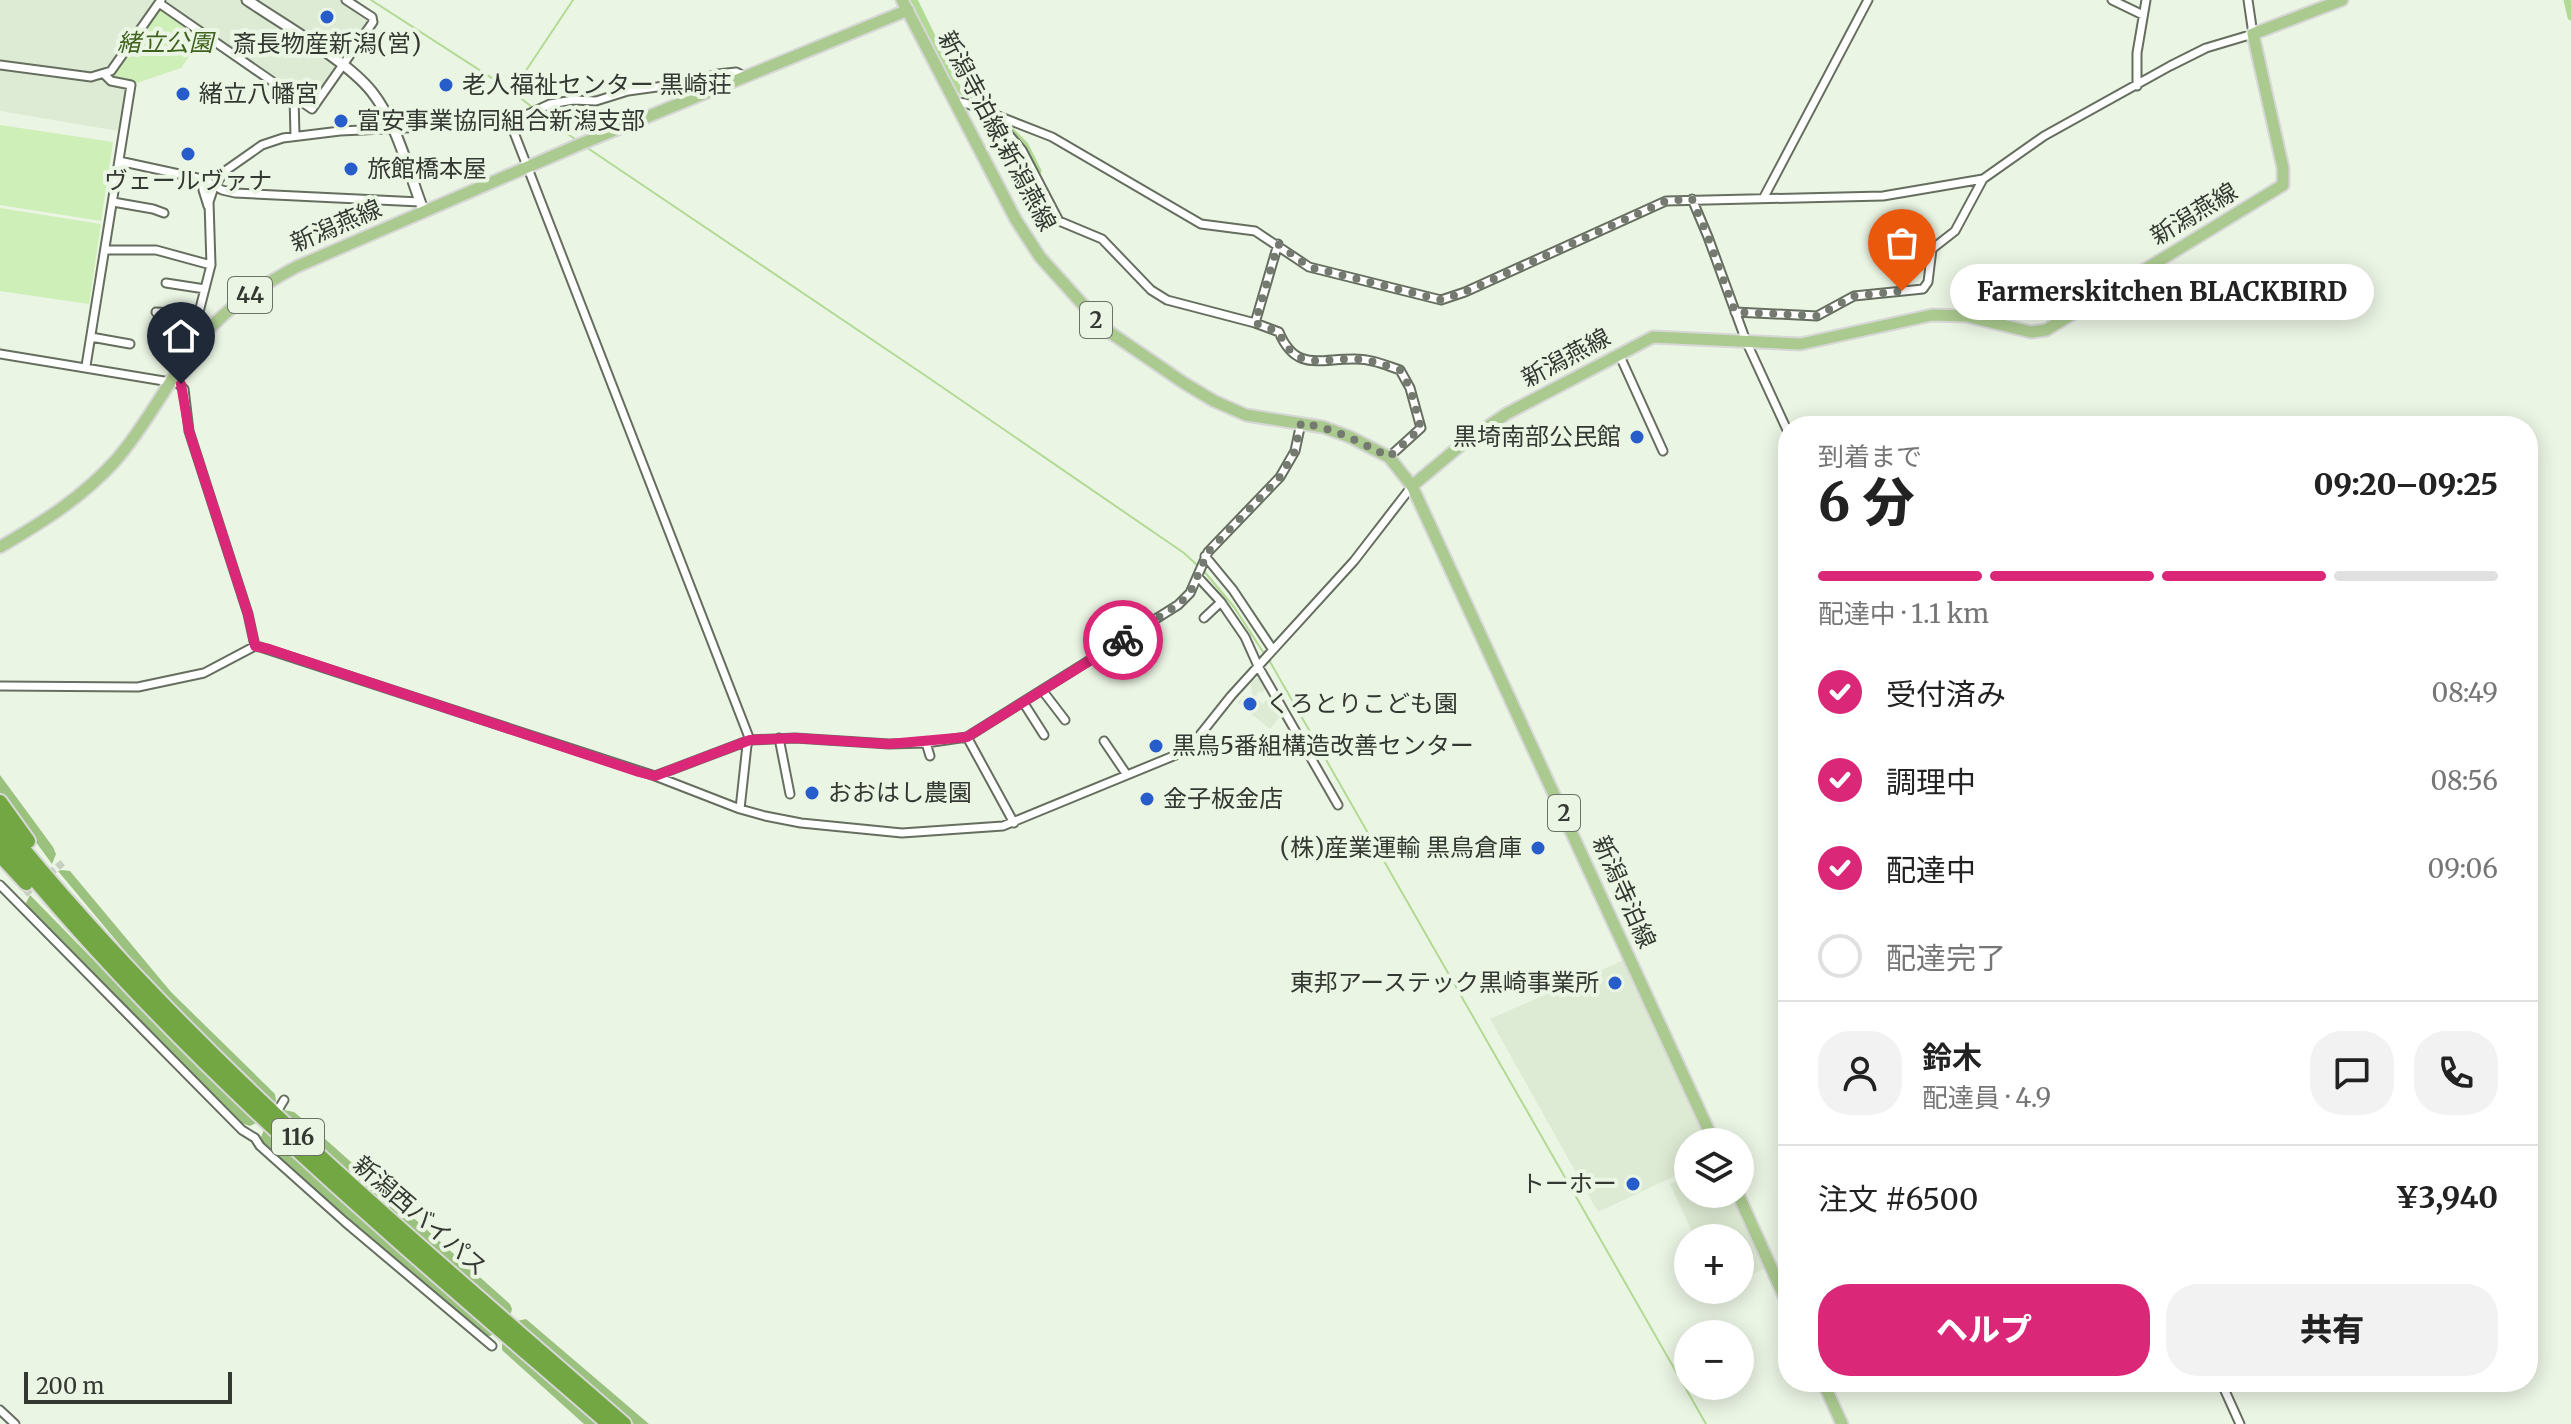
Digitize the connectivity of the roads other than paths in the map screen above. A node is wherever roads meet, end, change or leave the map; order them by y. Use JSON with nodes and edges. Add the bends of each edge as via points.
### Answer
{"nodes":[{"id":1,"x":247,"y":0,"type":"edge"},
{"id":2,"x":346,"y":0,"type":"edge"},
{"id":3,"x":1868,"y":0,"type":"edge"},
{"id":4,"x":2112,"y":0,"type":"edge"},
{"id":5,"x":2146,"y":0,"type":"edge"},
{"id":6,"x":2248,"y":0,"type":"edge"},
{"id":7,"x":2342,"y":0,"type":"edge"},
{"id":8,"x":160,"y":1,"type":"edge"},
{"id":9,"x":905,"y":5,"type":"edge"},
{"id":10,"x":2143,"y":15,"type":"junction"},
{"id":11,"x":2253,"y":34,"type":"junction"},
{"id":12,"x":0,"y":65,"type":"edge"},
{"id":13,"x":343,"y":66,"type":"junction"},
{"id":14,"x":105,"y":75,"type":"junction"},
{"id":15,"x":746,"y":77,"type":"junction"},
{"id":16,"x":2137,"y":86,"type":"junction"},
{"id":17,"x":294,"y":96,"type":"junction"},
{"id":18,"x":956,"y":102,"type":"junction"},
{"id":19,"x":991,"y":114,"type":"junction"},
{"id":20,"x":508,"y":117,"type":"junction"},
{"id":21,"x":392,"y":128,"type":"junction"},
{"id":22,"x":295,"y":136,"type":"junction"},
{"id":23,"x":119,"y":161,"type":"junction"},
{"id":24,"x":528,"y":168,"type":"junction"},
{"id":25,"x":202,"y":179,"type":"junction"},
{"id":26,"x":1983,"y":179,"type":"junction"},
{"id":27,"x":214,"y":187,"type":"junction"},
{"id":28,"x":1764,"y":197,"type":"junction"},
{"id":29,"x":1692,"y":199,"type":"junction"},
{"id":30,"x":113,"y":202,"type":"junction"},
{"id":31,"x":422,"y":207,"type":"junction"},
{"id":32,"x":209,"y":209,"type":"junction"},
{"id":33,"x":164,"y":213,"type":"dead end"},
{"id":34,"x":1278,"y":244,"type":"junction"},
{"id":35,"x":106,"y":250,"type":"junction"},
{"id":36,"x":211,"y":265,"type":"junction"},
{"id":37,"x":166,"y":283,"type":"dead end"},
{"id":38,"x":205,"y":289,"type":"junction"},
{"id":39,"x":156,"y":312,"type":"dead end"},
{"id":40,"x":1735,"y":312,"type":"junction"},
{"id":41,"x":198,"y":314,"type":"junction"},
{"id":42,"x":1255,"y":323,"type":"junction"},
{"id":43,"x":206,"y":332,"type":"junction"},
{"id":44,"x":91,"y":337,"type":"junction"},
{"id":45,"x":1746,"y":341,"type":"junction"},
{"id":46,"x":130,"y":344,"type":"dead end"},
{"id":47,"x":0,"y":354,"type":"edge"},
{"id":48,"x":1619,"y":354,"type":"junction"},
{"id":49,"x":86,"y":366,"type":"junction"},
{"id":50,"x":171,"y":380,"type":"junction"},
{"id":51,"x":1781,"y":416,"type":"edge"},
{"id":52,"x":1301,"y":423,"type":"junction"},
{"id":53,"x":1663,"y":451,"type":"dead end"},
{"id":54,"x":1389,"y":457,"type":"junction"},
{"id":55,"x":1412,"y":486,"type":"junction"},
{"id":56,"x":0,"y":547,"type":"edge"},
{"id":57,"x":1204,"y":559,"type":"junction"},
{"id":58,"x":1199,"y":575,"type":"junction"},
{"id":59,"x":1221,"y":602,"type":"junction"},
{"id":60,"x":1204,"y":618,"type":"dead end"},
{"id":61,"x":255,"y":646,"type":"junction"},
{"id":62,"x":1272,"y":651,"type":"junction"},
{"id":63,"x":1259,"y":664,"type":"junction"},
{"id":64,"x":0,"y":686,"type":"edge"},
{"id":65,"x":1042,"y":690,"type":"junction"},
{"id":66,"x":1023,"y":702,"type":"junction"},
{"id":67,"x":1065,"y":720,"type":"dead end"},
{"id":68,"x":1044,"y":735,"type":"dead end"},
{"id":69,"x":967,"y":737,"type":"junction"},
{"id":70,"x":779,"y":738,"type":"junction"},
{"id":71,"x":750,"y":740,"type":"junction"},
{"id":72,"x":1104,"y":741,"type":"dead end"},
{"id":73,"x":926,"y":743,"type":"junction"},
{"id":74,"x":930,"y":756,"type":"dead end"},
{"id":75,"x":1127,"y":775,"type":"junction"},
{"id":76,"x":655,"y":776,"type":"junction"},
{"id":77,"x":790,"y":794,"type":"dead end"},
{"id":78,"x":0,"y":802,"type":"edge"},
{"id":79,"x":1338,"y":805,"type":"dead end"},
{"id":80,"x":740,"y":809,"type":"junction"},
{"id":81,"x":0,"y":821,"type":"edge"},
{"id":82,"x":1014,"y":823,"type":"junction"},
{"id":83,"x":0,"y":837,"type":"edge"},
{"id":84,"x":0,"y":855,"type":"edge"},
{"id":85,"x":0,"y":885,"type":"edge"},
{"id":86,"x":25,"y":894,"type":"tunnel mouth"},
{"id":87,"x":17,"y":903,"type":"junction"},
{"id":88,"x":108,"y":954,"type":"junction"},
{"id":89,"x":284,"y":1100,"type":"dead end"},
{"id":90,"x":278,"y":1110,"type":"dead end"},
{"id":91,"x":1708,"y":1128,"type":"edge"},
{"id":92,"x":262,"y":1130,"type":"dead end"},
{"id":93,"x":255,"y":1138,"type":"junction"},
{"id":94,"x":1744,"y":1208,"type":"edge"},
{"id":95,"x":1778,"y":1283,"type":"edge"},
{"id":96,"x":492,"y":1346,"type":"dead end"},
{"id":97,"x":1828,"y":1392,"type":"edge"},
{"id":98,"x":2226,"y":1392,"type":"edge"},
{"id":99,"x":0,"y":1410,"type":"edge"},
{"id":100,"x":15,"y":1424,"type":"edge"},
{"id":101,"x":609,"y":1424,"type":"edge"},
{"id":102,"x":624,"y":1424,"type":"edge"},
{"id":103,"x":1842,"y":1424,"type":"edge"},
{"id":104,"x":2240,"y":1424,"type":"edge"}],
"edges":[{"from":1,"to":13,"type":"street"},
{"from":2,"to":13,"type":"street","via":[[373,22]]},
{"from":3,"to":28,"type":"street"},
{"from":4,"to":10,"type":"street"},
{"from":5,"to":10,"type":"street"},
{"from":6,"to":11,"type":"street"},
{"from":7,"to":11,"type":"main road"},
{"from":8,"to":14,"type":"street"},
{"from":8,"to":17,"type":"street"},
{"from":9,"to":15,"type":"main road","name":"新潟燕線","number":"44"},
{"from":9,"to":18,"type":"main road","name":"新潟寺泊線;新潟燕線","number":"2"},
{"from":10,"to":16,"type":"street"},
{"from":11,"to":16,"type":"street","via":[[2206,48]]},
{"from":11,"to":45,"type":"main road","name":"新潟燕線","via":[[2285,177],[2283,185],[2263,199],[2046,330],[1932,315],[1801,344]]},
{"from":12,"to":14,"type":"street"},
{"from":13,"to":17,"type":"street","via":[[312,109]]},
{"from":13,"to":21,"type":"street","via":[[374,94]]},
{"from":14,"to":23,"type":"street","via":[[131,85]]},
{"from":15,"to":20,"type":"street","via":[[718,74]]},
{"from":15,"to":24,"type":"main road","name":"新潟燕線","number":"44"},
{"from":16,"to":26,"type":"street","via":[[2044,136]]},
{"from":17,"to":22,"type":"street"},
{"from":18,"to":19,"type":"street"},
{"from":18,"to":52,"type":"main road","name":"新潟寺泊線;新潟燕線","number":"2","via":[[1028,240],[1105,329],[1214,401],[1246,415]]},
{"from":19,"to":34,"type":"street","via":[[1056,140],[1201,224],[1255,231]]},
{"from":19,"to":42,"type":"street","via":[[1022,150],[1059,221],[1102,239],[1167,300]]},
{"from":20,"to":21,"type":"street"},
{"from":20,"to":24,"type":"street"},
{"from":21,"to":22,"type":"street"},
{"from":21,"to":31,"type":"street"},
{"from":22,"to":27,"type":"street","via":[[262,145],[225,171]]},
{"from":23,"to":25,"type":"street"},
{"from":23,"to":30,"type":"street"},
{"from":24,"to":31,"type":"main road","name":"新潟燕線","number":"44"},
{"from":24,"to":71,"type":"street"},
{"from":25,"to":27,"type":"street"},
{"from":25,"to":32,"type":"street"},
{"from":26,"to":28,"type":"street","via":[[1883,196]]},
{"from":26,"to":40,"type":"street","via":[[1955,231],[1932,249],[1923,289],[1854,296],[1817,316]]},
{"from":27,"to":31,"type":"street"},
{"from":27,"to":32,"type":"street"},
{"from":28,"to":29,"type":"street"},
{"from":29,"to":34,"type":"street","via":[[1666,201],[1441,300],[1309,267]]},
{"from":29,"to":40,"type":"street"},
{"from":30,"to":33,"type":"street"},
{"from":30,"to":35,"type":"street"},
{"from":31,"to":43,"type":"main road","name":"新潟燕線","number":"44","via":[[296,267]]},
{"from":32,"to":36,"type":"street"},
{"from":34,"to":42,"type":"street"},
{"from":35,"to":36,"type":"street","via":[[156,250]]},
{"from":35,"to":44,"type":"street"},
{"from":36,"to":38,"type":"street"},
{"from":37,"to":38,"type":"street"},
{"from":38,"to":41,"type":"street"},
{"from":39,"to":41,"type":"street"},
{"from":40,"to":45,"type":"street"},
{"from":41,"to":43,"type":"street"},
{"from":42,"to":54,"type":"street","via":[[1279,332],[1302,360],[1353,359],[1400,370],[1421,428]]},
{"from":43,"to":50,"type":"main road","name":"新潟燕線","number":"44"},
{"from":44,"to":46,"type":"street"},
{"from":44,"to":49,"type":"street"},
{"from":45,"to":48,"type":"main road","name":"新潟燕線","via":[[1653,337]]},
{"from":45,"to":51,"type":"street"},
{"from":47,"to":49,"type":"street"},
{"from":48,"to":53,"type":"street"},
{"from":48,"to":55,"type":"main road","name":"新潟燕線","via":[[1484,428]]},
{"from":49,"to":50,"type":"street"},
{"from":50,"to":56,"type":"main road","name":"新潟燕線","number":"44","via":[[135,436],[100,476],[47,520]]},
{"from":50,"to":61,"type":"street","via":[[184,389],[189,431]]},
{"from":52,"to":54,"type":"main road","name":"新潟寺泊線;新潟燕線","number":"2","via":[[1350,437]]},
{"from":52,"to":57,"type":"street","via":[[1295,451],[1280,477]]},
{"from":54,"to":55,"type":"main road","name":"新潟寺泊線;新潟燕線","number":"2"},
{"from":55,"to":62,"type":"street","via":[[1354,561]]},
{"from":55,"to":91,"type":"main road","name":"新潟寺泊線","number":"2"},
{"from":57,"to":58,"type":"street"},
{"from":57,"to":62,"type":"street","via":[[1233,590]]},
{"from":58,"to":59,"type":"street"},
{"from":58,"to":65,"type":"street","via":[[1178,605]]},
{"from":59,"to":60,"type":"street"},
{"from":59,"to":63,"type":"street"},
{"from":61,"to":64,"type":"street","via":[[204,673],[138,687]]},
{"from":61,"to":76,"type":"street"},
{"from":62,"to":63,"type":"street"},
{"from":63,"to":75,"type":"street","via":[[1188,750]]},
{"from":63,"to":79,"type":"street"},
{"from":65,"to":66,"type":"street"},
{"from":65,"to":67,"type":"street"},
{"from":66,"to":68,"type":"street"},
{"from":66,"to":69,"type":"street"},
{"from":69,"to":73,"type":"street"},
{"from":69,"to":82,"type":"street"},
{"from":70,"to":71,"type":"street"},
{"from":70,"to":73,"type":"street"},
{"from":70,"to":77,"type":"street"},
{"from":71,"to":76,"type":"street"},
{"from":71,"to":80,"type":"street"},
{"from":72,"to":75,"type":"street"},
{"from":73,"to":74,"type":"street"},
{"from":75,"to":82,"type":"street"},
{"from":76,"to":80,"type":"street"},
{"from":78,"to":88,"type":"highway"},
{"from":80,"to":82,"type":"street","via":[[801,823],[902,833]]},
{"from":81,"to":88,"type":"highway","name":"新潟西バイパス","number":"116"},
{"from":83,"to":88,"type":"highway","name":"新潟西バイパス","number":"116"},
{"from":84,"to":88,"type":"highway","via":[[57,916]]},
{"from":85,"to":87,"type":"street"},
{"from":86,"to":87,"type":"street"},
{"from":87,"to":93,"type":"street"},
{"from":88,"to":101,"type":"highway","name":"新潟西バイパス","number":"116","via":[[151,1009],[258,1115]]},
{"from":88,"to":102,"type":"highway","name":"新潟西バイパス","number":"116","via":[[296,1136]]},
{"from":89,"to":90,"type":"street"},
{"from":92,"to":93,"type":"street"},
{"from":93,"to":96,"type":"street"},
{"from":94,"to":95,"type":"main road"},
{"from":97,"to":103,"type":"main road"},
{"from":98,"to":104,"type":"street"},
{"from":99,"to":100,"type":"street"}]}
